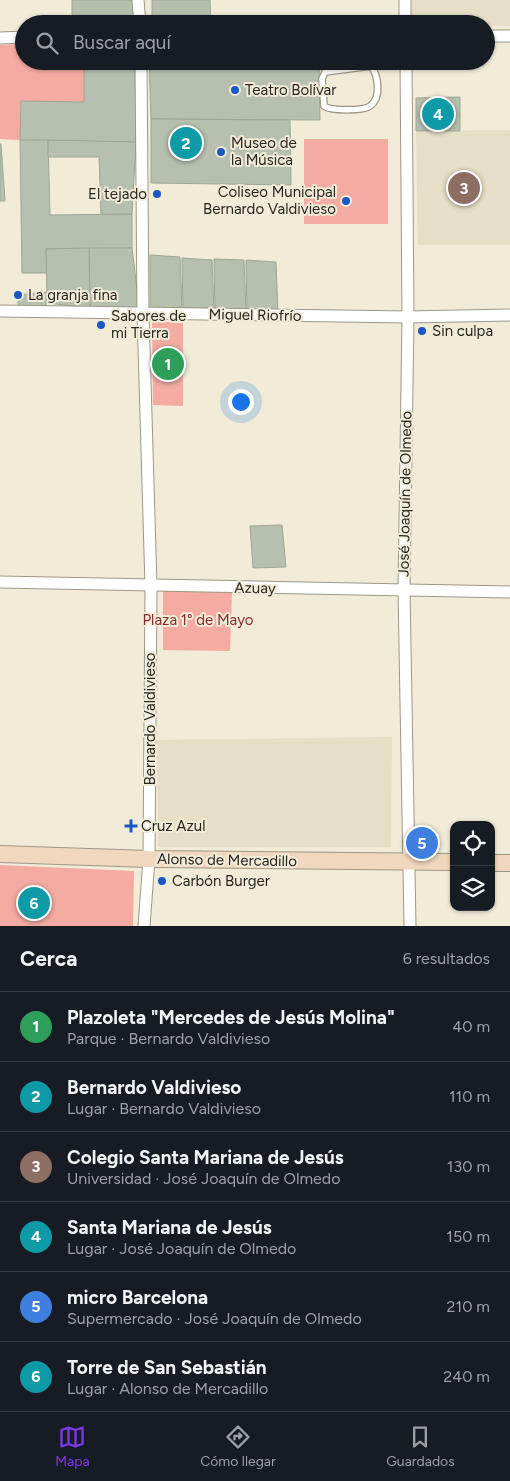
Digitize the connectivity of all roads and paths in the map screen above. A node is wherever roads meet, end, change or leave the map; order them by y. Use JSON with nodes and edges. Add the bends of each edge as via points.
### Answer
{"nodes":[{"id":1,"x":138,"y":0,"type":"edge"},
{"id":2,"x":405,"y":0,"type":"edge"},
{"id":3,"x":139,"y":15,"type":"edge"},
{"id":4,"x":405,"y":15,"type":"edge"},
{"id":5,"x":495,"y":36,"type":"edge"},
{"id":6,"x":510,"y":36,"type":"edge"},
{"id":7,"x":0,"y":38,"type":"edge"},
{"id":8,"x":15,"y":38,"type":"edge"},
{"id":9,"x":140,"y":70,"type":"edge"},
{"id":10,"x":337,"y":70,"type":"edge"},
{"id":11,"x":374,"y":70,"type":"edge"},
{"id":12,"x":406,"y":70,"type":"edge"},
{"id":13,"x":0,"y":311,"type":"edge"},
{"id":14,"x":142,"y":313,"type":"junction"},
{"id":15,"x":510,"y":315,"type":"edge"},
{"id":16,"x":408,"y":317,"type":"junction"},
{"id":17,"x":0,"y":582,"type":"edge"},
{"id":18,"x":151,"y":586,"type":"junction"},
{"id":19,"x":404,"y":590,"type":"junction"},
{"id":20,"x":510,"y":592,"type":"edge"},
{"id":21,"x":0,"y":854,"type":"edge"},
{"id":22,"x":149,"y":859,"type":"junction"},
{"id":23,"x":410,"y":862,"type":"junction"},
{"id":24,"x":450,"y":862,"type":"edge"},
{"id":25,"x":495,"y":863,"type":"edge"},
{"id":26,"x":510,"y":863,"type":"edge"},
{"id":27,"x":144,"y":926,"type":"edge"},
{"id":28,"x":410,"y":926,"type":"edge"}],
"edges":[{"from":1,"to":3,"type":"street"},
{"from":2,"to":4,"type":"street"},
{"from":5,"to":6,"type":"street"},
{"from":7,"to":8,"type":"street"},
{"from":9,"to":14,"type":"street","name":"Bernardo Valdivieso"},
{"from":10,"to":11,"type":"lane","via":[[325,72],[322,79],[324,106],[330,110],[372,106],[376,99],[377,80]]},
{"from":12,"to":16,"type":"street","name":"José Joaquín de Olmedo"},
{"from":13,"to":14,"type":"street","name":"Miguel Riofrío"},
{"from":14,"to":16,"type":"street","name":"Miguel Riofrío"},
{"from":14,"to":18,"type":"street","name":"Bernardo Valdivieso"},
{"from":15,"to":16,"type":"street","name":"Miguel Riofrío"},
{"from":16,"to":19,"type":"street","name":"José Joaquín de Olmedo"},
{"from":17,"to":18,"type":"street","name":"Azuay"},
{"from":18,"to":19,"type":"street","name":"Azuay"},
{"from":18,"to":22,"type":"street","name":"Bernardo Valdivieso"},
{"from":19,"to":20,"type":"street","name":"Azuay"},
{"from":19,"to":23,"type":"street","name":"José Joaquín de Olmedo"},
{"from":21,"to":22,"type":"street","name":"Alonso de Mercadillo"},
{"from":22,"to":23,"type":"street","name":"Alonso de Mercadillo"},
{"from":22,"to":27,"type":"street","name":"Bernardo Valdivieso"},
{"from":23,"to":24,"type":"street","name":"Alonso de Mercadillo"},
{"from":23,"to":28,"type":"street","name":"José Joaquín de Olmedo"},
{"from":25,"to":26,"type":"street"}]}
